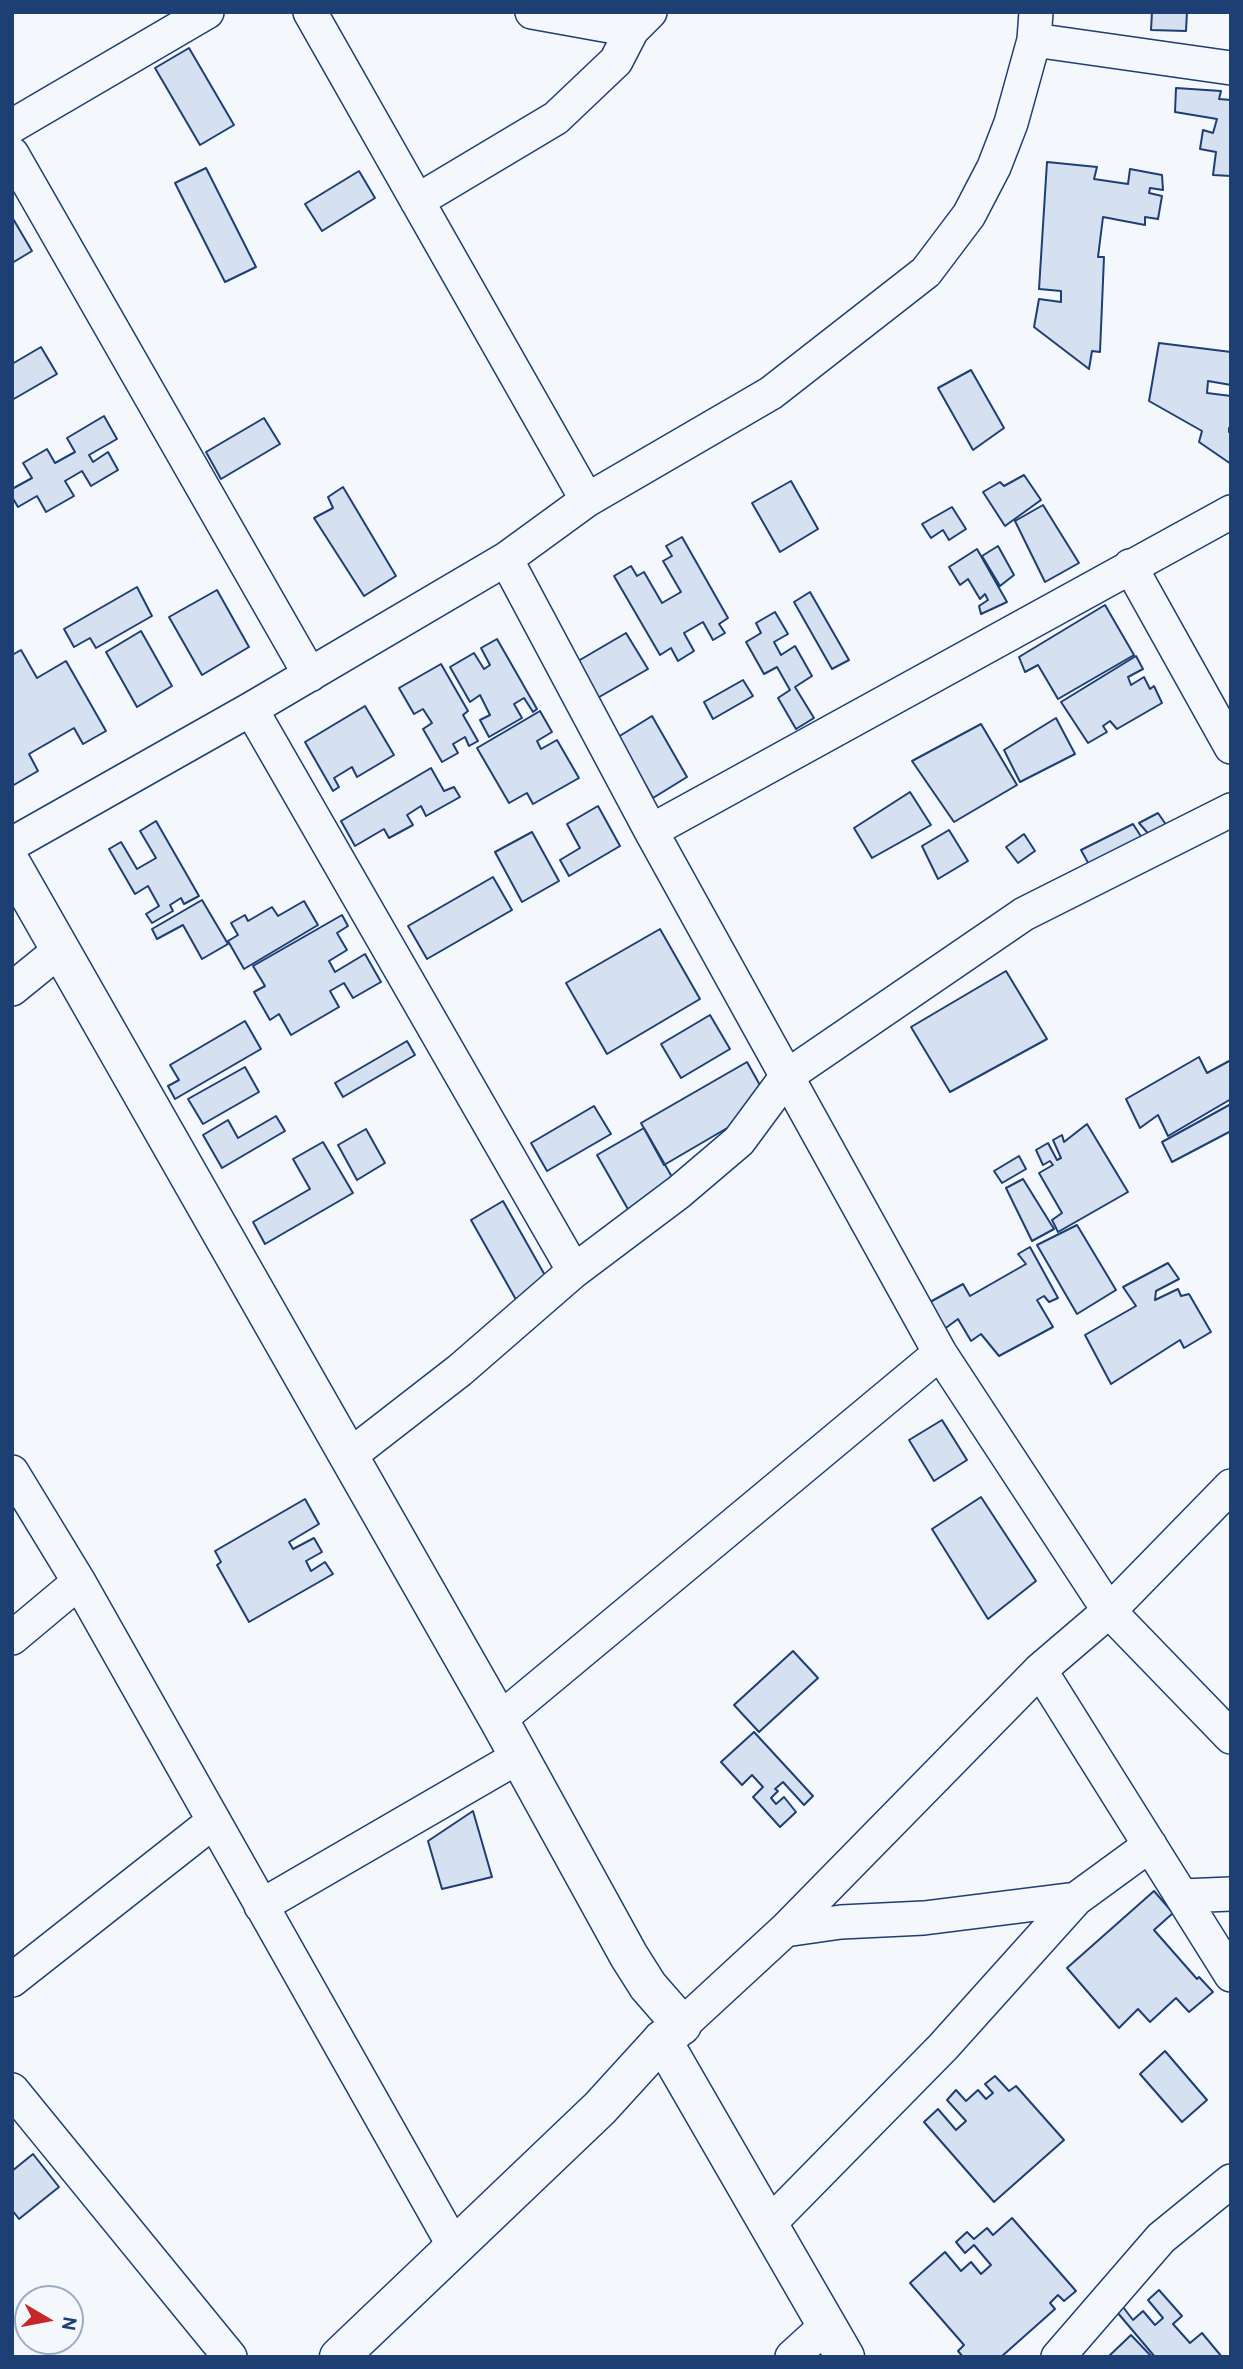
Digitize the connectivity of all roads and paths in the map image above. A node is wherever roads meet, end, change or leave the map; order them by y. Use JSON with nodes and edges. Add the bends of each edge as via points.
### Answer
{"nodes":[{"id":1,"x":207,"y":12,"type":"edge"},
{"id":2,"x":310,"y":12,"type":"edge"},
{"id":3,"x":532,"y":12,"type":"edge"},
{"id":4,"x":641,"y":21,"type":"edge"},
{"id":5,"x":1035,"y":26,"type":"edge"},
{"id":6,"x":1231,"y":68,"type":"edge"},
{"id":7,"x":12,"y":126,"type":"edge"},
{"id":8,"x":12,"y":154,"type":"edge"},
{"id":9,"x":417,"y":201,"type":"junction"},
{"id":10,"x":587,"y":500,"type":"junction"},
{"id":11,"x":1231,"y":512,"type":"edge"},
{"id":12,"x":506,"y":559,"type":"junction"},
{"id":13,"x":1130,"y":566,"type":"junction"},
{"id":14,"x":310,"y":675,"type":"junction"},
{"id":15,"x":251,"y":709,"type":"junction"},
{"id":16,"x":1231,"y":747,"type":"edge"},
{"id":17,"x":1231,"y":810,"type":"edge"},
{"id":18,"x":651,"y":831,"type":"junction"},
{"id":19,"x":12,"y":844,"type":"edge"},
{"id":20,"x":12,"y":865,"type":"edge"},
{"id":21,"x":60,"y":950,"type":"junction"},
{"id":22,"x":12,"y":989,"type":"edge"},
{"id":23,"x":787,"y":1076,"type":"junction"},
{"id":24,"x":574,"y":1271,"type":"junction"},
{"id":25,"x":940,"y":1353,"type":"junction"},
{"id":26,"x":348,"y":1457,"type":"junction"},
{"id":27,"x":12,"y":1472,"type":"edge"},
{"id":28,"x":1231,"y":1486,"type":"edge"},
{"id":29,"x":79,"y":1582,"type":"junction"},
{"id":30,"x":1109,"y":1611,"type":"junction"},
{"id":31,"x":12,"y":1637,"type":"edge"},
{"id":32,"x":1040,"y":1670,"type":"junction"},
{"id":33,"x":499,"y":1720,"type":"junction"},
{"id":34,"x":1231,"y":1737,"type":"edge"},
{"id":35,"x":518,"y":1757,"type":"junction"},
{"id":36,"x":214,"y":1821,"type":"junction"},
{"id":37,"x":1150,"y":1845,"type":"junction"},
{"id":38,"x":1231,"y":1894,"type":"edge"},
{"id":39,"x":1182,"y":1896,"type":"junction"},
{"id":40,"x":1076,"y":1899,"type":"junction"},
{"id":41,"x":261,"y":1906,"type":"junction"},
{"id":42,"x":785,"y":1930,"type":"junction"},
{"id":43,"x":1231,"y":1975,"type":"edge"},
{"id":44,"x":12,"y":1980,"type":"edge"},
{"id":45,"x":672,"y":2033,"type":"junction"},
{"id":46,"x":12,"y":2090,"type":"edge"},
{"id":47,"x":1231,"y":2181,"type":"edge"},
{"id":48,"x":768,"y":2225,"type":"junction"},
{"id":49,"x":455,"y":2248,"type":"junction"},
{"id":50,"x":836,"y":2341,"type":"edge"},
{"id":51,"x":230,"y":2357,"type":"edge"},
{"id":52,"x":339,"y":2357,"type":"edge"},
{"id":53,"x":792,"y":2357,"type":"edge"},
{"id":54,"x":1058,"y":2357,"type":"edge"}],
"edges":[{"from":1,"to":7,"type":"street"},
{"from":2,"to":9,"type":"street"},
{"from":3,"to":4,"type":"street"},
{"from":4,"to":9,"type":"street","via":[[616,61],[556,118]]},
{"from":5,"to":6,"type":"street"},
{"from":5,"to":10,"type":"street","via":[[1011,123],[994,167],[969,215],[926,272],[771,393]]},
{"from":8,"to":14,"type":"street"},
{"from":9,"to":10,"type":"street"},
{"from":10,"to":12,"type":"street"},
{"from":11,"to":13,"type":"street"},
{"from":12,"to":14,"type":"street"},
{"from":12,"to":18,"type":"street"},
{"from":13,"to":16,"type":"street"},
{"from":13,"to":18,"type":"street"},
{"from":14,"to":15,"type":"street"},
{"from":15,"to":19,"type":"street"},
{"from":15,"to":24,"type":"street"},
{"from":17,"to":23,"type":"street","via":[[1024,914]]},
{"from":18,"to":23,"type":"street"},
{"from":20,"to":21,"type":"main road"},
{"from":21,"to":22,"type":"street"},
{"from":21,"to":26,"type":"main road"},
{"from":23,"to":24,"type":"street","via":[[739,1141]]},
{"from":23,"to":25,"type":"street"},
{"from":24,"to":26,"type":"street","via":[[460,1370]]},
{"from":25,"to":30,"type":"street"},
{"from":25,"to":33,"type":"street"},
{"from":26,"to":33,"type":"main road"},
{"from":27,"to":29,"type":"street"},
{"from":28,"to":30,"type":"street"},
{"from":29,"to":31,"type":"street"},
{"from":29,"to":36,"type":"street"},
{"from":30,"to":32,"type":"street"},
{"from":30,"to":34,"type":"street"},
{"from":32,"to":37,"type":"street"},
{"from":32,"to":42,"type":"street"},
{"from":33,"to":35,"type":"main road"},
{"from":35,"to":41,"type":"street"},
{"from":35,"to":45,"type":"main road"},
{"from":36,"to":41,"type":"street"},
{"from":36,"to":44,"type":"street"},
{"from":37,"to":39,"type":"street"},
{"from":37,"to":40,"type":"street"},
{"from":38,"to":39,"type":"street"},
{"from":39,"to":43,"type":"street"},
{"from":40,"to":42,"type":"street"},
{"from":40,"to":48,"type":"street","via":[[943,2047]]},
{"from":41,"to":49,"type":"street"},
{"from":42,"to":45,"type":"street"},
{"from":45,"to":48,"type":"main road"},
{"from":45,"to":49,"type":"main road"},
{"from":46,"to":51,"type":"street"},
{"from":47,"to":54,"type":"street","via":[[1161,2238]]},
{"from":48,"to":50,"type":"main road"},
{"from":49,"to":52,"type":"main road"},
{"from":50,"to":53,"type":"street"}]}
